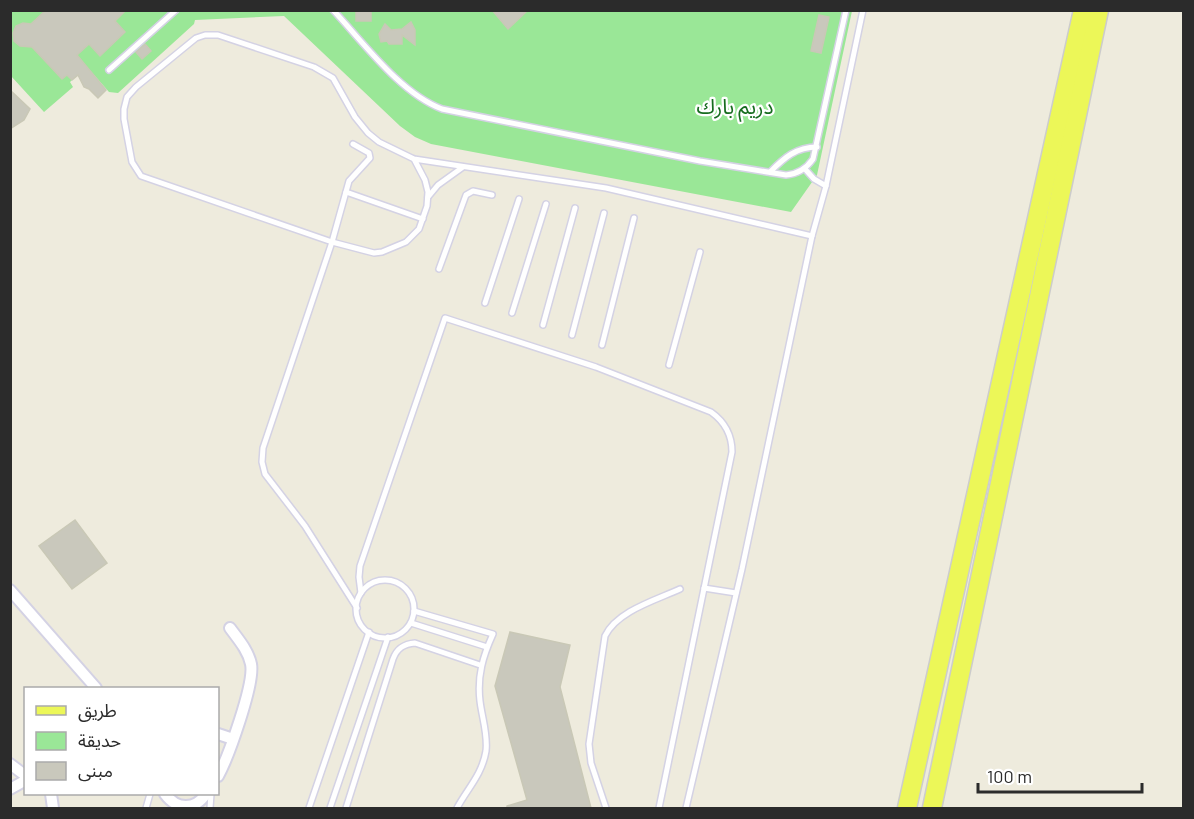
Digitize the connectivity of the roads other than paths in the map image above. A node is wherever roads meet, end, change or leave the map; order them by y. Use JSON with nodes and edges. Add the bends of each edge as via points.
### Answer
{"nodes":[{"id":1,"x":176,"y":10,"type":"edge"},
{"id":2,"x":333,"y":10,"type":"edge"},
{"id":3,"x":846,"y":10,"type":"edge"},
{"id":4,"x":863,"y":10,"type":"edge"},
{"id":5,"x":1083,"y":10,"type":"edge"},
{"id":6,"x":1099,"y":10,"type":"edge"},
{"id":7,"x":109,"y":70,"type":"dead end"},
{"id":8,"x":353,"y":144,"type":"dead end"},
{"id":9,"x":817,"y":147,"type":"junction"},
{"id":10,"x":414,"y":159,"type":"junction"},
{"id":11,"x":463,"y":166,"type":"junction"},
{"id":12,"x":805,"y":169,"type":"junction"},
{"id":13,"x":770,"y":172,"type":"junction"},
{"id":14,"x":826,"y":186,"type":"junction"},
{"id":15,"x":346,"y":192,"type":"junction"},
{"id":16,"x":492,"y":195,"type":"dead end"},
{"id":17,"x":428,"y":197,"type":"junction"},
{"id":18,"x":519,"y":199,"type":"dead end"},
{"id":19,"x":546,"y":204,"type":"dead end"},
{"id":20,"x":575,"y":208,"type":"dead end"},
{"id":21,"x":604,"y":213,"type":"dead end"},
{"id":22,"x":634,"y":218,"type":"dead end"},
{"id":23,"x":423,"y":219,"type":"junction"},
{"id":24,"x":812,"y":236,"type":"junction"},
{"id":25,"x":332,"y":242,"type":"junction"},
{"id":26,"x":700,"y":252,"type":"dead end"},
{"id":27,"x":439,"y":269,"type":"dead end"},
{"id":28,"x":485,"y":303,"type":"dead end"},
{"id":29,"x":512,"y":313,"type":"dead end"},
{"id":30,"x":543,"y":325,"type":"dead end"},
{"id":31,"x":572,"y":335,"type":"dead end"},
{"id":32,"x":602,"y":345,"type":"dead end"},
{"id":33,"x":669,"y":365,"type":"dead end"},
{"id":34,"x":704,"y":588,"type":"junction"},
{"id":35,"x":680,"y":589,"type":"dead end"},
{"id":36,"x":10,"y":590,"type":"edge"},
{"id":37,"x":362,"y":592,"type":"junction"},
{"id":38,"x":736,"y":593,"type":"junction"},
{"id":39,"x":357,"y":608,"type":"junction"},
{"id":40,"x":414,"y":611,"type":"junction"},
{"id":41,"x":411,"y":623,"type":"junction"},
{"id":42,"x":230,"y":628,"type":"dead end"},
{"id":43,"x":369,"y":632,"type":"junction"},
{"id":44,"x":388,"y":637,"type":"junction"},
{"id":45,"x":487,"y":647,"type":"junction"},
{"id":46,"x":480,"y":665,"type":"junction"},
{"id":47,"x":95,"y":687,"type":"edge"},
{"id":48,"x":219,"y":734,"type":"edge"},
{"id":49,"x":233,"y":739,"type":"junction"},
{"id":50,"x":10,"y":764,"type":"edge"},
{"id":51,"x":219,"y":774,"type":"edge"},
{"id":52,"x":24,"y":776,"type":"edge"},
{"id":53,"x":24,"y":779,"type":"edge"},
{"id":54,"x":10,"y":789,"type":"edge"},
{"id":55,"x":166,"y":795,"type":"edge"},
{"id":56,"x":205,"y":795,"type":"edge"},
{"id":57,"x":309,"y":808,"type":"edge"},
{"id":58,"x":330,"y":808,"type":"edge"},
{"id":59,"x":346,"y":808,"type":"edge"},
{"id":60,"x":457,"y":808,"type":"edge"},
{"id":61,"x":606,"y":808,"type":"edge"},
{"id":62,"x":658,"y":808,"type":"edge"},
{"id":63,"x":686,"y":808,"type":"edge"},
{"id":64,"x":907,"y":808,"type":"edge"},
{"id":65,"x":932,"y":808,"type":"edge"}],
"edges":[{"from":1,"to":7,"type":"lane"},
{"from":2,"to":13,"type":"lane","via":[[404,86],[442,109]]},
{"from":3,"to":9,"type":"lane"},
{"from":4,"to":14,"type":"lane"},
{"from":5,"to":64,"type":"main road"},
{"from":6,"to":65,"type":"main road"},
{"from":8,"to":15,"type":"lane","via":[[369,153],[370,158],[353,175]]},
{"from":9,"to":12,"type":"lane"},
{"from":9,"to":13,"type":"lane","via":[[794,152]]},
{"from":10,"to":11,"type":"lane"},
{"from":10,"to":17,"type":"lane","via":[[425,180]]},
{"from":10,"to":25,"type":"lane","via":[[368,133],[327,73],[218,35],[196,38],[131,92],[124,119],[132,162],[141,176]]},
{"from":11,"to":17,"type":"lane"},
{"from":11,"to":24,"type":"lane","via":[[606,188]]},
{"from":12,"to":13,"type":"lane","via":[[793,174]]},
{"from":12,"to":14,"type":"lane"},
{"from":14,"to":24,"type":"lane"},
{"from":15,"to":23,"type":"lane"},
{"from":15,"to":25,"type":"lane"},
{"from":16,"to":27,"type":"lane","via":[[473,191],[466,195]]},
{"from":17,"to":23,"type":"lane"},
{"from":18,"to":28,"type":"lane"},
{"from":19,"to":29,"type":"lane"},
{"from":20,"to":30,"type":"lane"},
{"from":21,"to":31,"type":"lane"},
{"from":22,"to":32,"type":"lane"},
{"from":23,"to":25,"type":"lane","via":[[412,237],[382,252],[369,253]]},
{"from":24,"to":38,"type":"lane"},
{"from":25,"to":39,"type":"lane","via":[[263,448],[262,462],[268,479],[311,534]]},
{"from":26,"to":33,"type":"lane"},
{"from":34,"to":37,"type":"lane","via":[[732,452],[730,436],[718,417],[596,367],[444,318],[360,566]]},
{"from":34,"to":38,"type":"lane"},
{"from":34,"to":62,"type":"lane"},
{"from":35,"to":61,"type":"lane","via":[[619,618],[605,636],[589,744]]},
{"from":36,"to":47,"type":"street"},
{"from":37,"to":39,"type":"lane"},
{"from":37,"to":40,"type":"lane","via":[[374,582],[391,580],[406,588]]},
{"from":38,"to":63,"type":"lane"},
{"from":39,"to":43,"type":"lane","via":[[362,626]]},
{"from":40,"to":41,"type":"lane"},
{"from":40,"to":45,"type":"lane","via":[[493,634]]},
{"from":41,"to":44,"type":"lane"},
{"from":41,"to":45,"type":"lane"},
{"from":42,"to":49,"type":"street","via":[[246,650],[252,669]]},
{"from":43,"to":44,"type":"lane"},
{"from":43,"to":57,"type":"lane"},
{"from":44,"to":58,"type":"lane"},
{"from":45,"to":46,"type":"lane"},
{"from":46,"to":59,"type":"lane","via":[[415,644],[397,651]]},
{"from":46,"to":60,"type":"lane","via":[[486,752],[476,779]]},
{"from":48,"to":49,"type":"street"},
{"from":49,"to":51,"type":"street"},
{"from":50,"to":52,"type":"street"},
{"from":53,"to":54,"type":"street"},
{"from":55,"to":56,"type":"street","via":[[185,807],[196,804]]}]}
